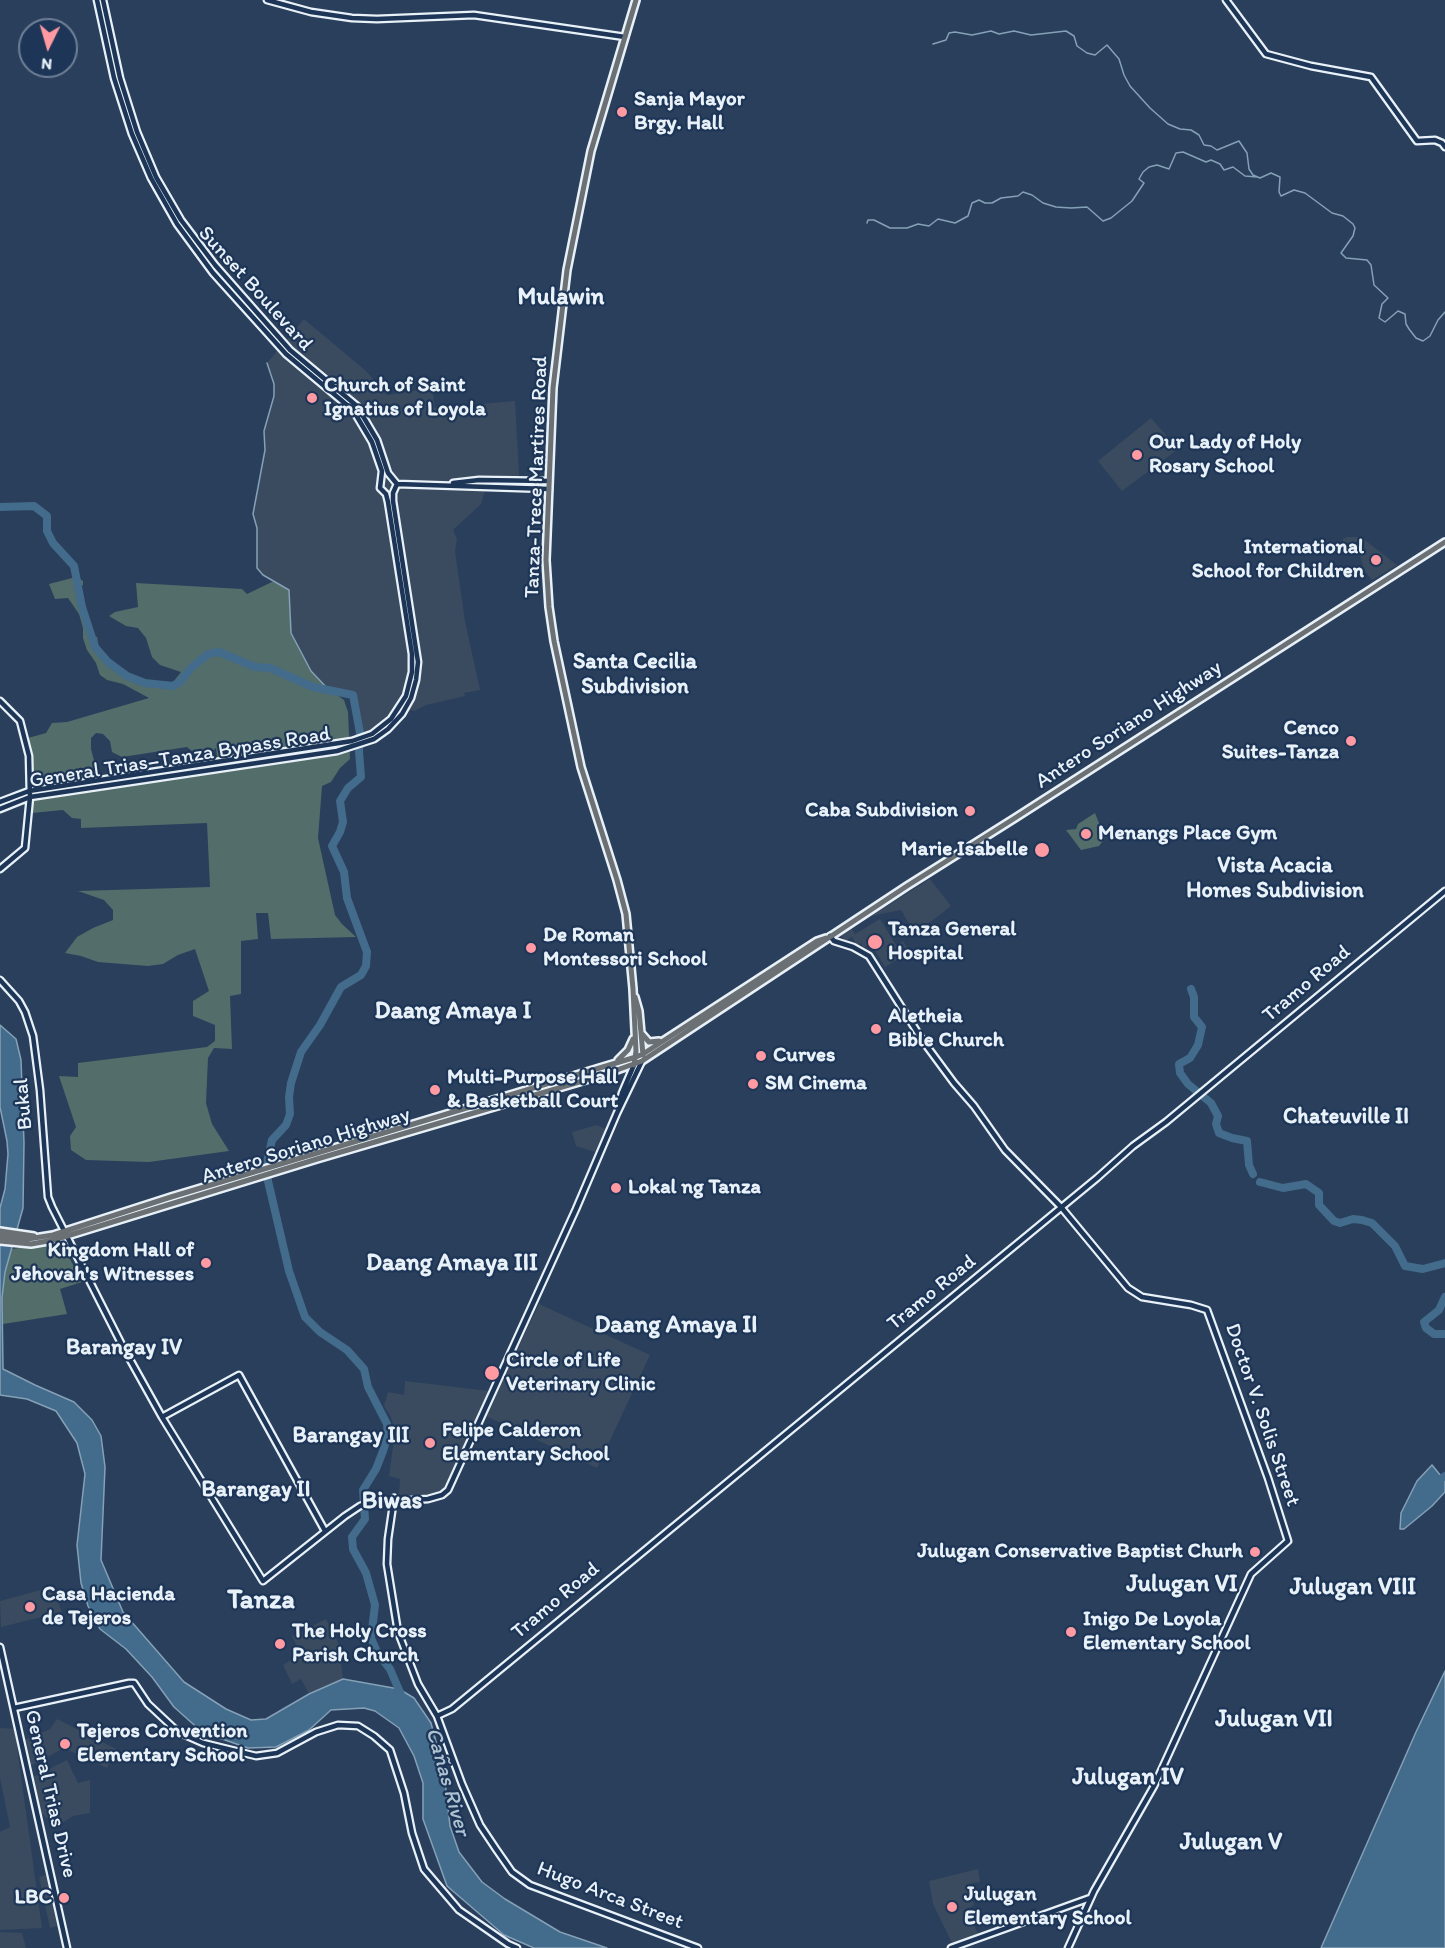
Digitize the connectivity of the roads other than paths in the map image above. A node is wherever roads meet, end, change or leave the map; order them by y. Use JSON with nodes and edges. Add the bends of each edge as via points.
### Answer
{"nodes":[{"id":1,"x":97,"y":0,"type":"edge"},
{"id":2,"x":103,"y":0,"type":"edge"},
{"id":3,"x":267,"y":0,"type":"edge"},
{"id":4,"x":636,"y":0,"type":"edge"},
{"id":5,"x":1226,"y":0,"type":"edge"},
{"id":6,"x":625,"y":37,"type":"junction"},
{"id":7,"x":1445,"y":147,"type":"edge"},
{"id":8,"x":391,"y":476,"type":"junction"},
{"id":9,"x":382,"y":478,"type":"junction"},
{"id":10,"x":549,"y":481,"type":"junction"},
{"id":11,"x":397,"y":484,"type":"junction"},
{"id":12,"x":440,"y":484,"type":"junction"},
{"id":13,"x":549,"y":489,"type":"junction"},
{"id":14,"x":393,"y":493,"type":"junction"},
{"id":15,"x":386,"y":494,"type":"junction"},
{"id":16,"x":1445,"y":542,"type":"edge"},
{"id":17,"x":0,"y":701,"type":"edge"},
{"id":18,"x":366,"y":739,"type":"junction"},
{"id":19,"x":29,"y":794,"type":"junction"},
{"id":20,"x":0,"y":802,"type":"edge"},
{"id":21,"x":0,"y":809,"type":"edge"},
{"id":22,"x":0,"y":869,"type":"edge"},
{"id":23,"x":1445,"y":891,"type":"edge"},
{"id":24,"x":830,"y":936,"type":"junction"},
{"id":25,"x":0,"y":980,"type":"edge"},
{"id":26,"x":638,"y":1032,"type":"junction"},
{"id":27,"x":663,"y":1040,"type":"junction"},
{"id":28,"x":643,"y":1054,"type":"junction"},
{"id":29,"x":636,"y":1057,"type":"junction"},
{"id":30,"x":642,"y":1061,"type":"junction"},
{"id":31,"x":615,"y":1063,"type":"junction"},
{"id":32,"x":634,"y":1065,"type":"junction"},
{"id":33,"x":617,"y":1113,"type":"junction"},
{"id":34,"x":280,"y":1168,"type":"junction"},
{"id":35,"x":1060,"y":1207,"type":"junction"},
{"id":36,"x":0,"y":1231,"type":"edge"},
{"id":37,"x":65,"y":1234,"type":"junction"},
{"id":38,"x":0,"y":1236,"type":"edge"},
{"id":39,"x":24,"y":1239,"type":"junction"},
{"id":40,"x":0,"y":1241,"type":"edge"},
{"id":41,"x":162,"y":1417,"type":"junction"},
{"id":42,"x":393,"y":1502,"type":"junction"},
{"id":43,"x":325,"y":1531,"type":"junction"},
{"id":44,"x":0,"y":1647,"type":"edge"},
{"id":45,"x":14,"y":1708,"type":"junction"},
{"id":46,"x":437,"y":1716,"type":"junction"},
{"id":47,"x":1090,"y":1898,"type":"junction"},
{"id":48,"x":67,"y":1948,"type":"edge"},
{"id":49,"x":517,"y":1948,"type":"edge"},
{"id":50,"x":698,"y":1948,"type":"edge"},
{"id":51,"x":951,"y":1948,"type":"edge"},
{"id":52,"x":1068,"y":1948,"type":"edge"}],
"edges":[{"from":1,"to":9,"type":"street","name":"Sunset Boulevard","via":[[114,78],[132,134],[177,224],[213,273],[286,354],[353,410],[377,454]]},
{"from":2,"to":8,"type":"street","name":"Sunset Boulevard","via":[[137,132],[156,177],[181,220],[215,266],[290,350],[357,406],[374,434]]},
{"from":3,"to":6,"type":"street","via":[[352,18],[474,15]]},
{"from":4,"to":6,"type":"main road","name":"Tanza-Trece Martires Road"},
{"from":5,"to":7,"type":"street","via":[[1266,54],[1371,76],[1417,141],[1435,140]]},
{"from":6,"to":10,"type":"main road","name":"Tanza-Trece Martires Road","via":[[591,151],[567,270],[553,388]]},
{"from":8,"to":9,"type":"street"},
{"from":8,"to":11,"type":"street"},
{"from":9,"to":15,"type":"street","via":[[379,486]]},
{"from":10,"to":12,"type":"street"},
{"from":10,"to":13,"type":"main road","name":"Tanza-Trece Martires Road"},
{"from":11,"to":12,"type":"street"},
{"from":11,"to":14,"type":"street"},
{"from":12,"to":13,"type":"street"},
{"from":13,"to":26,"type":"main road","name":"Tanza-Trece Martires Road","via":[[546,573],[554,641],[581,767],[623,899]]},
{"from":14,"to":15,"type":"street"},
{"from":14,"to":18,"type":"street","via":[[417,672],[411,698],[402,714],[388,729]]},
{"from":15,"to":18,"type":"street","via":[[412,672],[406,696],[397,710]]},
{"from":16,"to":24,"type":"main road","name":"Antero Soriano Highway"},
{"from":17,"to":19,"type":"street","via":[[20,722],[29,756]]},
{"from":18,"to":19,"type":"street","name":"General Trias–Tanza Bypass Road"},
{"from":19,"to":20,"type":"street","name":"General Trias–Tanza Bypass Road"},
{"from":19,"to":21,"type":"street","name":"General Trias–Tanza Bypass Road"},
{"from":19,"to":22,"type":"street","via":[[25,848]]},
{"from":23,"to":35,"type":"street","name":"Tramo Road"},
{"from":24,"to":27,"type":"main road","name":"Antero Soriano Highway"},
{"from":24,"to":30,"type":"main road","name":"Antero Soriano Highway"},
{"from":24,"to":35,"type":"street","name":"Doctor V. Solis Street","via":[[869,956],[954,1083],[1005,1150]]},
{"from":25,"to":37,"type":"street","name":"Bukal","via":[[19,1001],[33,1036],[48,1197]]},
{"from":26,"to":27,"type":"main road","via":[[649,1042]]},
{"from":26,"to":28,"type":"main road","name":"Tanza-Trece Martires Road"},
{"from":26,"to":29,"type":"main road","name":"Tanza-Trece Martires Road"},
{"from":26,"to":31,"type":"main road"},
{"from":27,"to":28,"type":"main road","name":"Antero Soriano Highway"},
{"from":28,"to":29,"type":"main road","name":"Antero Soriano Highway"},
{"from":28,"to":30,"type":"main road","name":"Tanza-Trece Martires Road"},
{"from":29,"to":31,"type":"main road","name":"Antero Soriano Highway"},
{"from":29,"to":32,"type":"main road","name":"Tanza-Trece Martires Road"},
{"from":30,"to":32,"type":"main road","name":"Antero Soriano Highway"},
{"from":30,"to":33,"type":"street"},
{"from":31,"to":34,"type":"main road","name":"Antero Soriano Highway"},
{"from":32,"to":33,"type":"street"},
{"from":32,"to":34,"type":"main road","name":"Antero Soriano Highway"},
{"from":33,"to":42,"type":"street","via":[[449,1488],[435,1498]]},
{"from":34,"to":37,"type":"main road","name":"Antero Soriano Highway"},
{"from":35,"to":46,"type":"street","name":"Tramo Road","via":[[452,1709]]},
{"from":35,"to":47,"type":"street","name":"Doctor V. Solis Street","via":[[1128,1288],[1142,1297],[1207,1310],[1288,1541],[1251,1574],[1154,1785]]},
{"from":36,"to":39,"type":"main road","name":"Antero Soriano Highway"},
{"from":37,"to":39,"type":"main road","name":"Antero Soriano Highway"},
{"from":37,"to":41,"type":"street","name":"Bukal"},
{"from":38,"to":39,"type":"main road","name":"Antero Soriano Highway"},
{"from":39,"to":40,"type":"main road","name":"Antero Soriano Highway"},
{"from":41,"to":43,"type":"street","via":[[239,1375]]},
{"from":41,"to":43,"type":"street","name":"Bukal","via":[[263,1581]]},
{"from":42,"to":43,"type":"street","via":[[382,1499],[360,1506]]},
{"from":42,"to":46,"type":"street","name":"Hugo Arca Street","via":[[387,1559],[392,1605],[405,1656]]},
{"from":44,"to":45,"type":"street","name":"General Trias Drive"},
{"from":45,"to":48,"type":"street","name":"General Trias Drive"},
{"from":45,"to":49,"type":"street","via":[[134,1683],[148,1704],[178,1732],[202,1743],[256,1756],[277,1753],[338,1725],[358,1726],[390,1750],[424,1869],[459,1910]]},
{"from":46,"to":50,"type":"street","name":"Hugo Arca Street","via":[[480,1825],[512,1872],[530,1885]]},
{"from":47,"to":51,"type":"street"},
{"from":47,"to":52,"type":"street","name":"Doctor V. Solis Street"}]}
